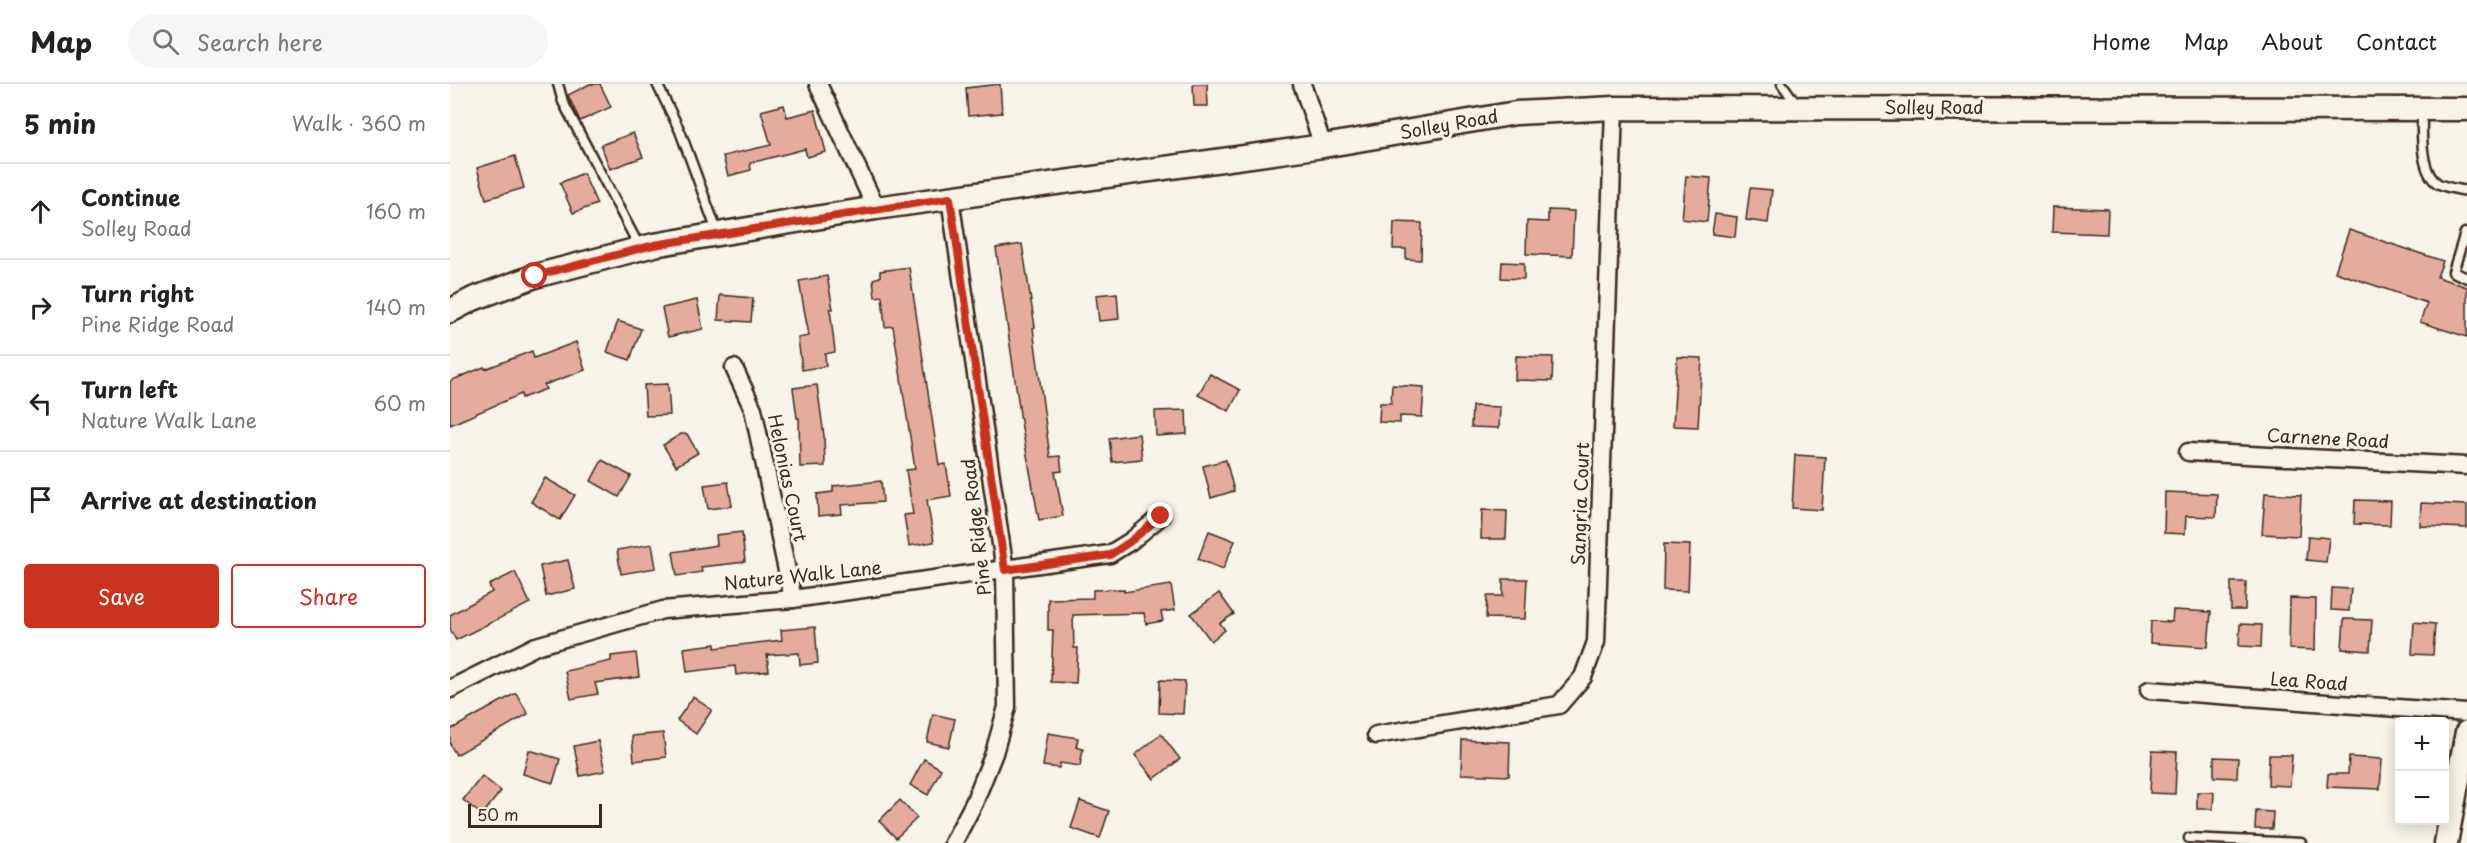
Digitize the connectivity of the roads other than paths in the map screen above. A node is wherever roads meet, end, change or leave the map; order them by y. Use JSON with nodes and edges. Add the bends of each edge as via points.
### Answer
{"nodes":[{"id":1,"x":558,"y":84,"type":"edge"},
{"id":2,"x":657,"y":84,"type":"edge"},
{"id":3,"x":818,"y":84,"type":"edge"},
{"id":4,"x":1302,"y":84,"type":"edge"},
{"id":5,"x":1782,"y":84,"type":"edge"},
{"id":6,"x":1614,"y":108,"type":"junction"},
{"id":7,"x":1798,"y":108,"type":"junction"},
{"id":8,"x":2422,"y":109,"type":"junction"},
{"id":9,"x":2467,"y":109,"type":"edge"},
{"id":10,"x":1323,"y":146,"type":"junction"},
{"id":11,"x":2467,"y":191,"type":"edge"},
{"id":12,"x":950,"y":198,"type":"junction"},
{"id":13,"x":876,"y":208,"type":"junction"},
{"id":14,"x":2466,"y":231,"type":"edge"},
{"id":15,"x":718,"y":234,"type":"junction"},
{"id":16,"x":640,"y":249,"type":"junction"},
{"id":17,"x":2467,"y":278,"type":"edge"},
{"id":18,"x":450,"y":311,"type":"edge"},
{"id":19,"x":734,"y":369,"type":"dead end"},
{"id":20,"x":2188,"y":452,"type":"dead end"},
{"id":21,"x":2467,"y":466,"type":"edge"},
{"id":22,"x":1161,"y":516,"type":"dead end"},
{"id":23,"x":1005,"y":570,"type":"junction"},
{"id":24,"x":793,"y":599,"type":"junction"},
{"id":25,"x":450,"y":688,"type":"edge"},
{"id":26,"x":2149,"y":690,"type":"dead end"},
{"id":27,"x":2467,"y":713,"type":"edge"},
{"id":28,"x":2467,"y":732,"type":"edge"},
{"id":29,"x":1376,"y":735,"type":"dead end"},
{"id":30,"x":2464,"y":767,"type":"edge"},
{"id":31,"x":2189,"y":838,"type":"dead end"},
{"id":32,"x":953,"y":843,"type":"edge"},
{"id":33,"x":2301,"y":843,"type":"edge"},
{"id":34,"x":2446,"y":843,"type":"edge"}],
"edges":[{"from":1,"to":16,"type":"lane","via":[[563,102]]},
{"from":2,"to":15,"type":"lane","via":[[680,131]]},
{"from":3,"to":13,"type":"street"},
{"from":4,"to":10,"type":"street"},
{"from":5,"to":7,"type":"lane"},
{"from":6,"to":7,"type":"main road","name":"Solley Road"},
{"from":6,"to":10,"type":"main road","name":"Solley Road","via":[[1516,113]]},
{"from":6,"to":29,"type":"street","name":"Sangria Court","via":[[1596,642],[1583,677],[1559,705]]},
{"from":7,"to":8,"type":"main road","name":"Solley Road"},
{"from":8,"to":9,"type":"main road","name":"Solley Road"},
{"from":8,"to":11,"type":"lane","via":[[2422,148],[2430,176],[2438,183]]},
{"from":10,"to":12,"type":"main road","name":"Solley Road"},
{"from":12,"to":13,"type":"main road","name":"Solley Road"},
{"from":12,"to":23,"type":"street","name":"Pine Ridge Road"},
{"from":13,"to":15,"type":"main road","name":"Solley Road"},
{"from":14,"to":17,"type":"lane","via":[[2453,272]]},
{"from":15,"to":16,"type":"main road","name":"Solley Road"},
{"from":16,"to":18,"type":"main road","name":"Solley Road","via":[[535,276]]},
{"from":19,"to":24,"type":"street","name":"Helonias Court","via":[[753,409]]},
{"from":20,"to":21,"type":"street","name":"Carnene Road"},
{"from":22,"to":23,"type":"street","name":"Nature Walk Lane","via":[[1110,555]]},
{"from":23,"to":24,"type":"street","name":"Nature Walk Lane"},
{"from":23,"to":32,"type":"street","name":"Pine Ridge Road","via":[[1007,706],[994,753]]},
{"from":24,"to":25,"type":"street","name":"Nature Walk Lane","via":[[663,610],[536,646]]},
{"from":26,"to":27,"type":"street","name":"Lea Road"},
{"from":28,"to":30,"type":"main road"},
{"from":30,"to":34,"type":"main road"},
{"from":31,"to":33,"type":"lane"}]}
